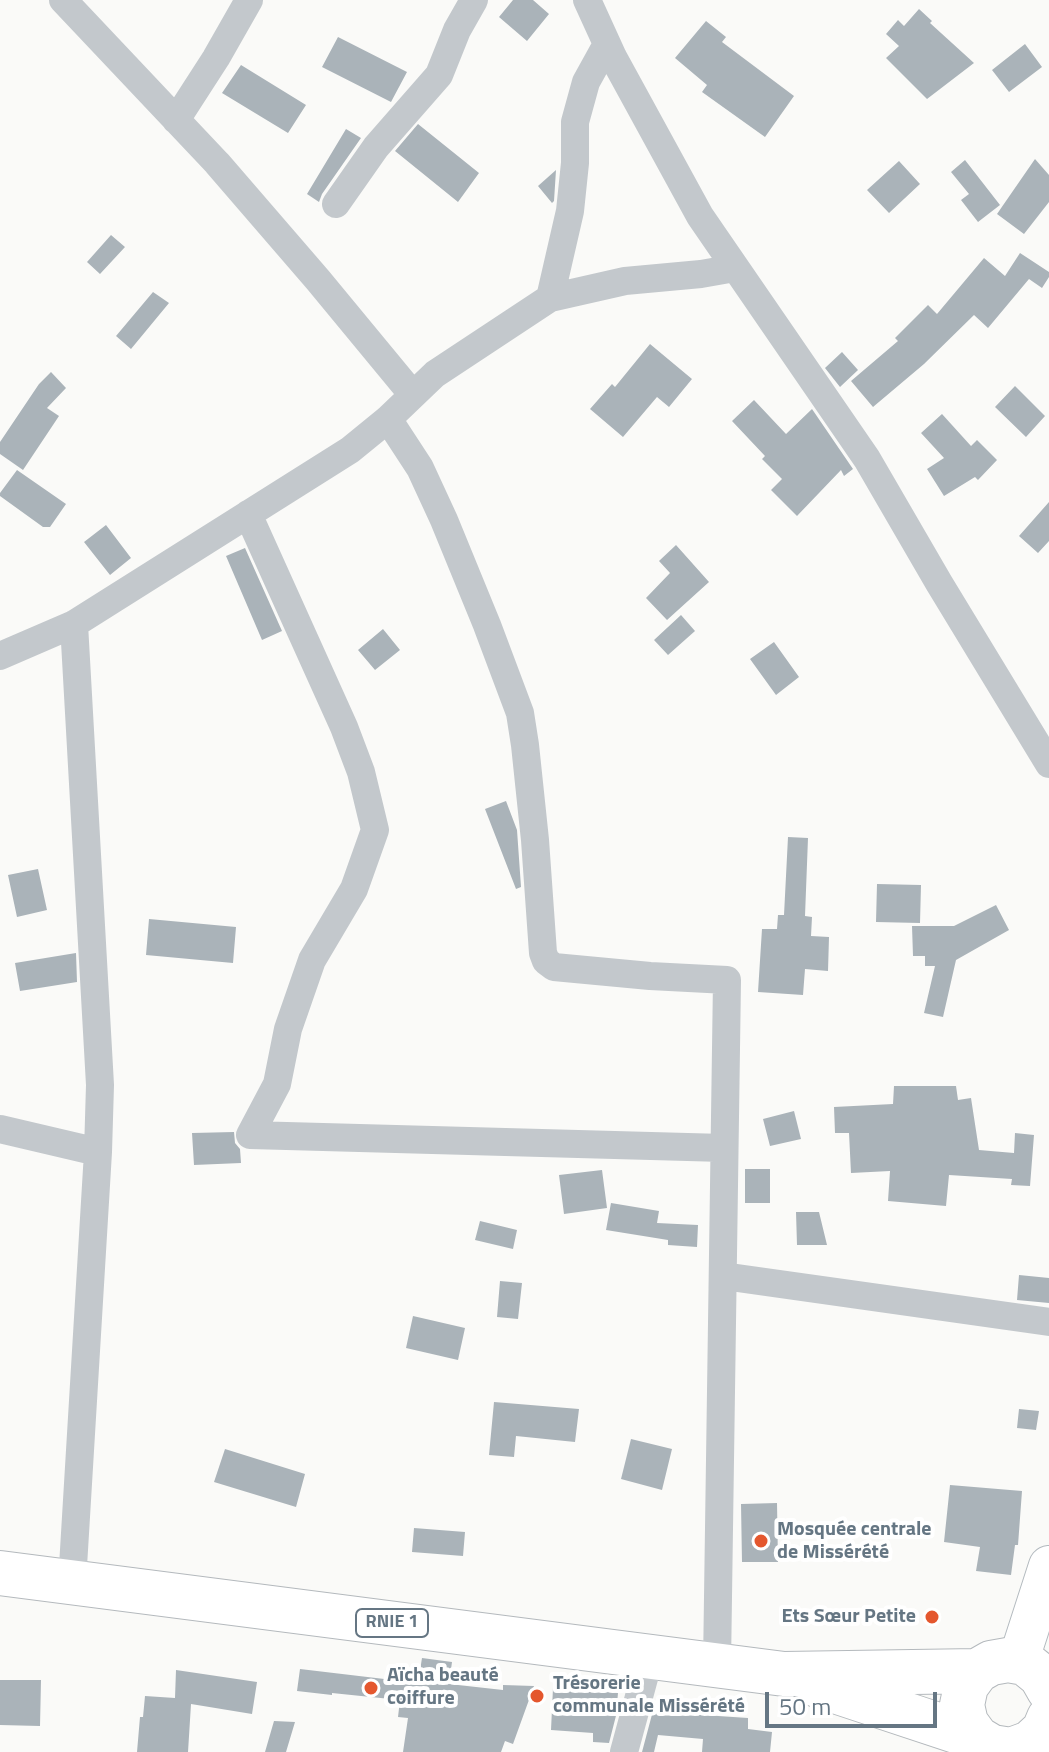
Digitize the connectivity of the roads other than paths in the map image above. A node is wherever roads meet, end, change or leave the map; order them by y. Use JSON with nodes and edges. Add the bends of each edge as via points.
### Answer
{"nodes":[{"id":1,"x":63,"y":0,"type":"edge"},
{"id":2,"x":249,"y":0,"type":"edge"},
{"id":3,"x":474,"y":0,"type":"edge"},
{"id":4,"x":587,"y":0,"type":"edge"},
{"id":5,"x":607,"y":44,"type":"junction"},
{"id":6,"x":176,"y":120,"type":"junction"},
{"id":7,"x":336,"y":204,"type":"dead end"},
{"id":8,"x":735,"y":268,"type":"junction"},
{"id":9,"x":550,"y":298,"type":"junction"},
{"id":10,"x":413,"y":395,"type":"junction"},
{"id":11,"x":388,"y":419,"type":"junction"},
{"id":12,"x":248,"y":514,"type":"junction"},
{"id":13,"x":74,"y":624,"type":"junction"},
{"id":14,"x":0,"y":656,"type":"edge"},
{"id":15,"x":1049,"y":764,"type":"edge"},
{"id":16,"x":0,"y":1129,"type":"edge"},
{"id":17,"x":724,"y":1148,"type":"junction"},
{"id":18,"x":98,"y":1152,"type":"junction"},
{"id":19,"x":723,"y":1276,"type":"junction"},
{"id":20,"x":1049,"y":1322,"type":"edge"},
{"id":21,"x":1049,"y":1566,"type":"edge"},
{"id":22,"x":0,"y":1573,"type":"edge"},
{"id":23,"x":72,"y":1583,"type":"junction"},
{"id":24,"x":650,"y":1656,"type":"junction"},
{"id":25,"x":717,"y":1665,"type":"junction"},
{"id":26,"x":784,"y":1674,"type":"junction"},
{"id":27,"x":1035,"y":1694,"type":"edge"},
{"id":28,"x":986,"y":1746,"type":"edge"},
{"id":29,"x":624,"y":1752,"type":"edge"}],
"edges":[{"from":1,"to":6,"type":"street"},
{"from":2,"to":6,"type":"street"},
{"from":3,"to":7,"type":"street","via":[[439,75],[376,147]]},
{"from":4,"to":5,"type":"street"},
{"from":5,"to":8,"type":"street","via":[[700,216]]},
{"from":5,"to":9,"type":"street","via":[[586,82],[575,122],[570,211]]},
{"from":6,"to":10,"type":"street"},
{"from":8,"to":9,"type":"street","via":[[625,281]]},
{"from":8,"to":15,"type":"street","via":[[867,459]]},
{"from":9,"to":10,"type":"street","via":[[435,374]]},
{"from":10,"to":11,"type":"street"},
{"from":11,"to":12,"type":"street","via":[[350,450]]},
{"from":11,"to":17,"type":"street","via":[[420,468],[444,520],[520,713],[546,961],[554,967],[727,980]]},
{"from":12,"to":13,"type":"street"},
{"from":12,"to":17,"type":"street","via":[[344,727],[375,830],[354,889],[312,960],[288,1029],[277,1084],[250,1135]]},
{"from":13,"to":14,"type":"street"},
{"from":13,"to":18,"type":"street","via":[[100,1085]]},
{"from":16,"to":18,"type":"street"},
{"from":17,"to":19,"type":"street"},
{"from":18,"to":23,"type":"street"},
{"from":19,"to":20,"type":"street"},
{"from":19,"to":25,"type":"street"},
{"from":21,"to":27,"type":"main road"},
{"from":22,"to":23,"type":"highway","number":"RNIE 1"},
{"from":23,"to":24,"type":"highway","number":"RNIE 1"},
{"from":24,"to":25,"type":"highway","number":"RNIE 1"},
{"from":24,"to":29,"type":"street"},
{"from":25,"to":26,"type":"highway","number":"RNIE 1"},
{"from":26,"to":27,"type":"highway","number":"RNIE 1"},
{"from":26,"to":28,"type":"highway","number":"RNIE 1"},
{"from":27,"to":28,"type":"highway","number":"RNIE 1","via":[[1030,1743],[1011,1750]]},
{"from":27,"to":28,"type":"highway","via":[[966,1686],[966,1723]]}]}
